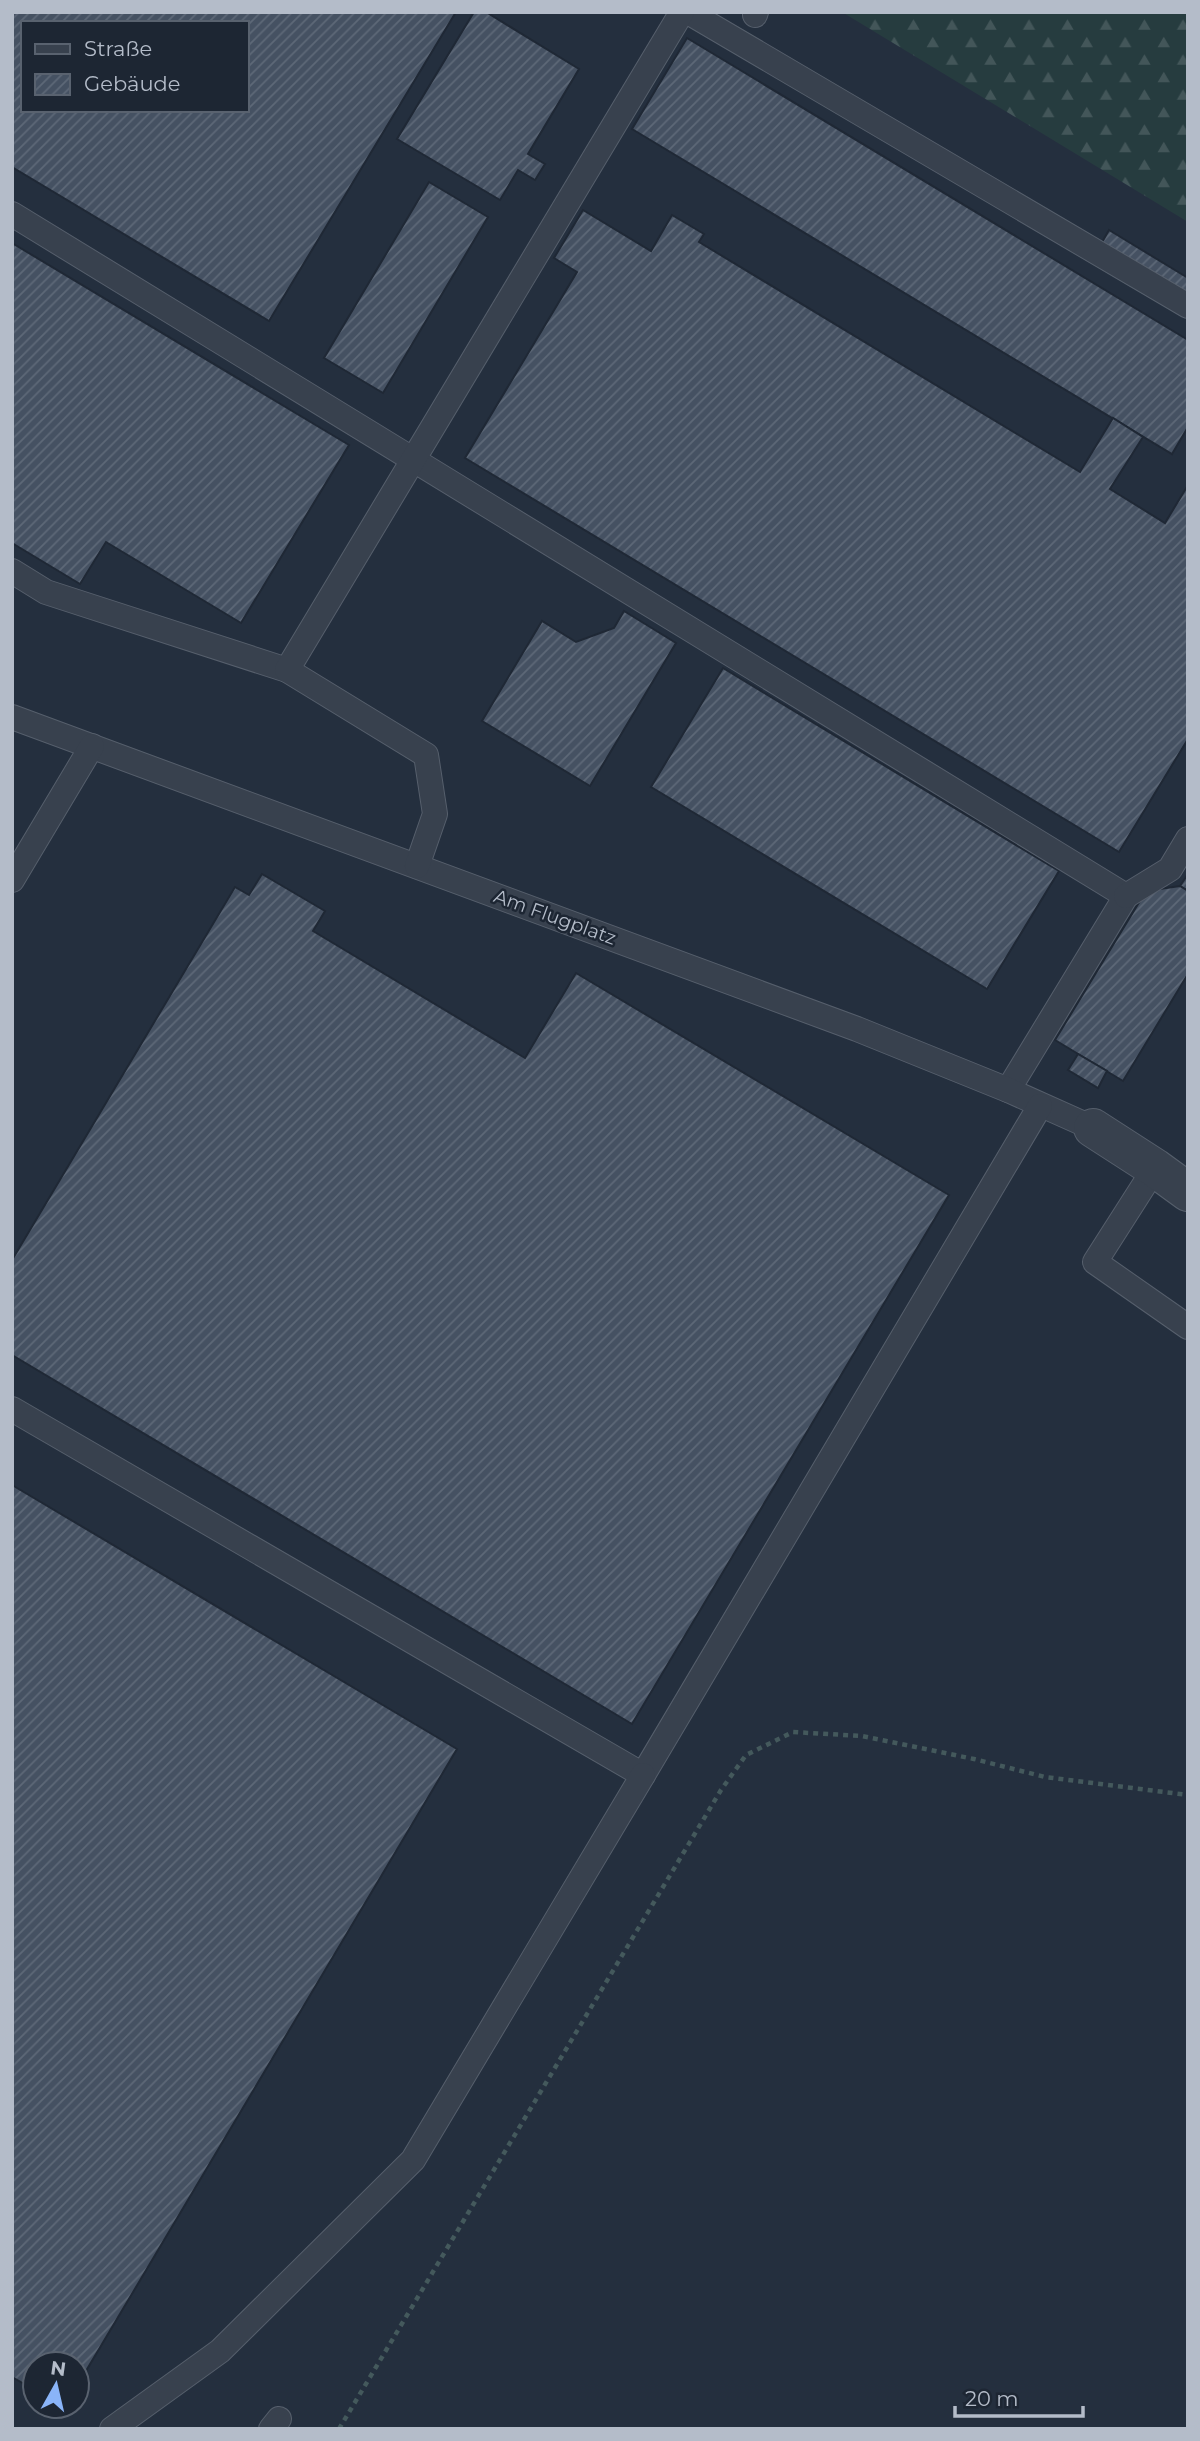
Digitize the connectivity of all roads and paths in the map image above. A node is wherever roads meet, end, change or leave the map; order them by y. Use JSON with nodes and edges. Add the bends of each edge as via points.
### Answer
{"nodes":[{"id":1,"x":681,"y":12,"type":"edge"},
{"id":2,"x":688,"y":12,"type":"edge"},
{"id":3,"x":12,"y":214,"type":"edge"},
{"id":4,"x":1188,"y":306,"type":"edge"},
{"id":5,"x":413,"y":459,"type":"junction"},
{"id":6,"x":12,"y":571,"type":"edge"},
{"id":7,"x":287,"y":670,"type":"junction"},
{"id":8,"x":12,"y":716,"type":"edge"},
{"id":9,"x":92,"y":746,"type":"junction"},
{"id":10,"x":1188,"y":839,"type":"edge"},
{"id":11,"x":417,"y":866,"type":"junction"},
{"id":12,"x":12,"y":880,"type":"edge"},
{"id":13,"x":1126,"y":896,"type":"junction"},
{"id":14,"x":1008,"y":1090,"type":"junction"},
{"id":15,"x":1040,"y":1106,"type":"junction"},
{"id":16,"x":1093,"y":1128,"type":"joint"},
{"id":17,"x":1155,"y":1168,"type":"junction"},
{"id":18,"x":1188,"y":1192,"type":"edge"},
{"id":19,"x":1188,"y":1327,"type":"edge"},
{"id":20,"x":12,"y":1409,"type":"edge"},
{"id":21,"x":643,"y":1775,"type":"junction"},
{"id":22,"x":1188,"y":1795,"type":"edge"},
{"id":23,"x":112,"y":2429,"type":"edge"},
{"id":24,"x":339,"y":2429,"type":"edge"}],
"edges":[{"from":1,"to":5,"type":"lane"},
{"from":2,"to":4,"type":"lane"},
{"from":3,"to":5,"type":"lane"},
{"from":5,"to":7,"type":"lane"},
{"from":5,"to":13,"type":"lane"},
{"from":6,"to":7,"type":"lane","via":[[47,592]]},
{"from":7,"to":11,"type":"lane","via":[[426,755],[435,814]]},
{"from":8,"to":9,"type":"lane","name":"Am Flugplatz"},
{"from":9,"to":11,"type":"lane","name":"Am Flugplatz"},
{"from":9,"to":12,"type":"lane"},
{"from":10,"to":13,"type":"lane","via":[[1170,869]]},
{"from":11,"to":14,"type":"lane","name":"Am Flugplatz","via":[[857,1029]]},
{"from":13,"to":14,"type":"lane"},
{"from":14,"to":15,"type":"lane","name":"Am Flugplatz"},
{"from":15,"to":16,"type":"lane","name":"Am Flugplatz"},
{"from":15,"to":21,"type":"lane"},
{"from":16,"to":17,"type":"street"},
{"from":17,"to":18,"type":"street"},
{"from":17,"to":19,"type":"lane","via":[[1095,1262]]},
{"from":20,"to":21,"type":"lane"},
{"from":21,"to":23,"type":"lane","via":[[413,2161],[220,2351]]},
{"from":22,"to":24,"type":"path","via":[[1045,1777],[862,1736],[793,1732],[747,1755],[721,1790]]}]}
